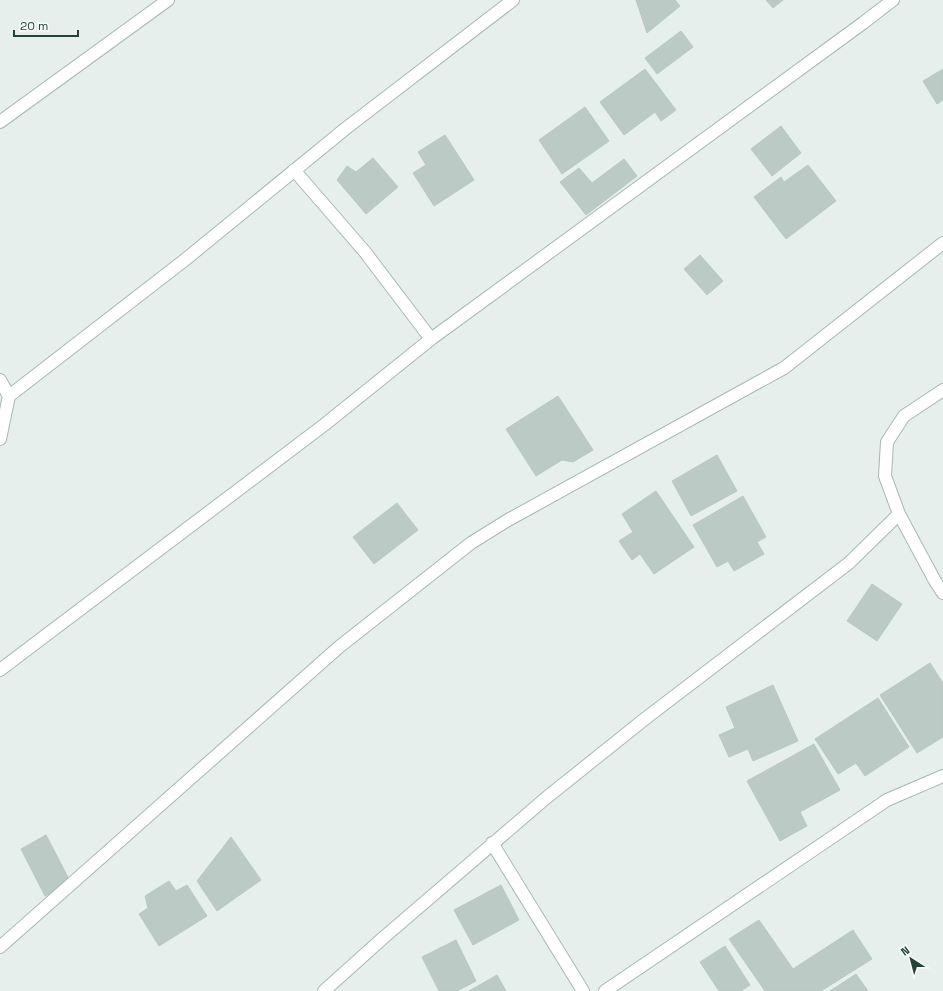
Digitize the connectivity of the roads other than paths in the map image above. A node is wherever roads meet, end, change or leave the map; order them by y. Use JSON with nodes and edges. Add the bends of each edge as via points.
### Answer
{"nodes":[{"id":1,"x":168,"y":0,"type":"edge"},
{"id":2,"x":513,"y":0,"type":"edge"},
{"id":3,"x":893,"y":0,"type":"edge"},
{"id":4,"x":0,"y":122,"type":"edge"},
{"id":5,"x":294,"y":170,"type":"junction"},
{"id":6,"x":943,"y":243,"type":"edge"},
{"id":7,"x":431,"y":339,"type":"junction"},
{"id":8,"x":0,"y":380,"type":"edge"},
{"id":9,"x":943,"y":390,"type":"edge"},
{"id":10,"x":9,"y":396,"type":"junction"},
{"id":11,"x":0,"y":439,"type":"edge"},
{"id":12,"x":899,"y":514,"type":"junction"},
{"id":13,"x":943,"y":593,"type":"edge"},
{"id":14,"x":0,"y":670,"type":"edge"},
{"id":15,"x":943,"y":776,"type":"edge"},
{"id":16,"x":492,"y":843,"type":"junction"},
{"id":17,"x":0,"y":947,"type":"edge"},
{"id":18,"x":324,"y":991,"type":"edge"},
{"id":19,"x":583,"y":991,"type":"edge"},
{"id":20,"x":606,"y":991,"type":"edge"}],
"edges":[{"from":1,"to":4,"type":"street"},
{"from":2,"to":5,"type":"street"},
{"from":3,"to":7,"type":"street"},
{"from":5,"to":7,"type":"street","via":[[365,252]]},
{"from":5,"to":10,"type":"street","via":[[186,259]]},
{"from":6,"to":17,"type":"street","via":[[784,368],[471,543],[339,647]]},
{"from":7,"to":14,"type":"street","via":[[324,425]]},
{"from":8,"to":10,"type":"street"},
{"from":9,"to":12,"type":"street","via":[[904,416],[887,442],[885,476]]},
{"from":10,"to":11,"type":"street"},
{"from":12,"to":13,"type":"street"},
{"from":12,"to":16,"type":"street","via":[[849,563],[646,718]]},
{"from":15,"to":20,"type":"street","via":[[887,800]]},
{"from":16,"to":18,"type":"street"},
{"from":16,"to":19,"type":"street"}]}
